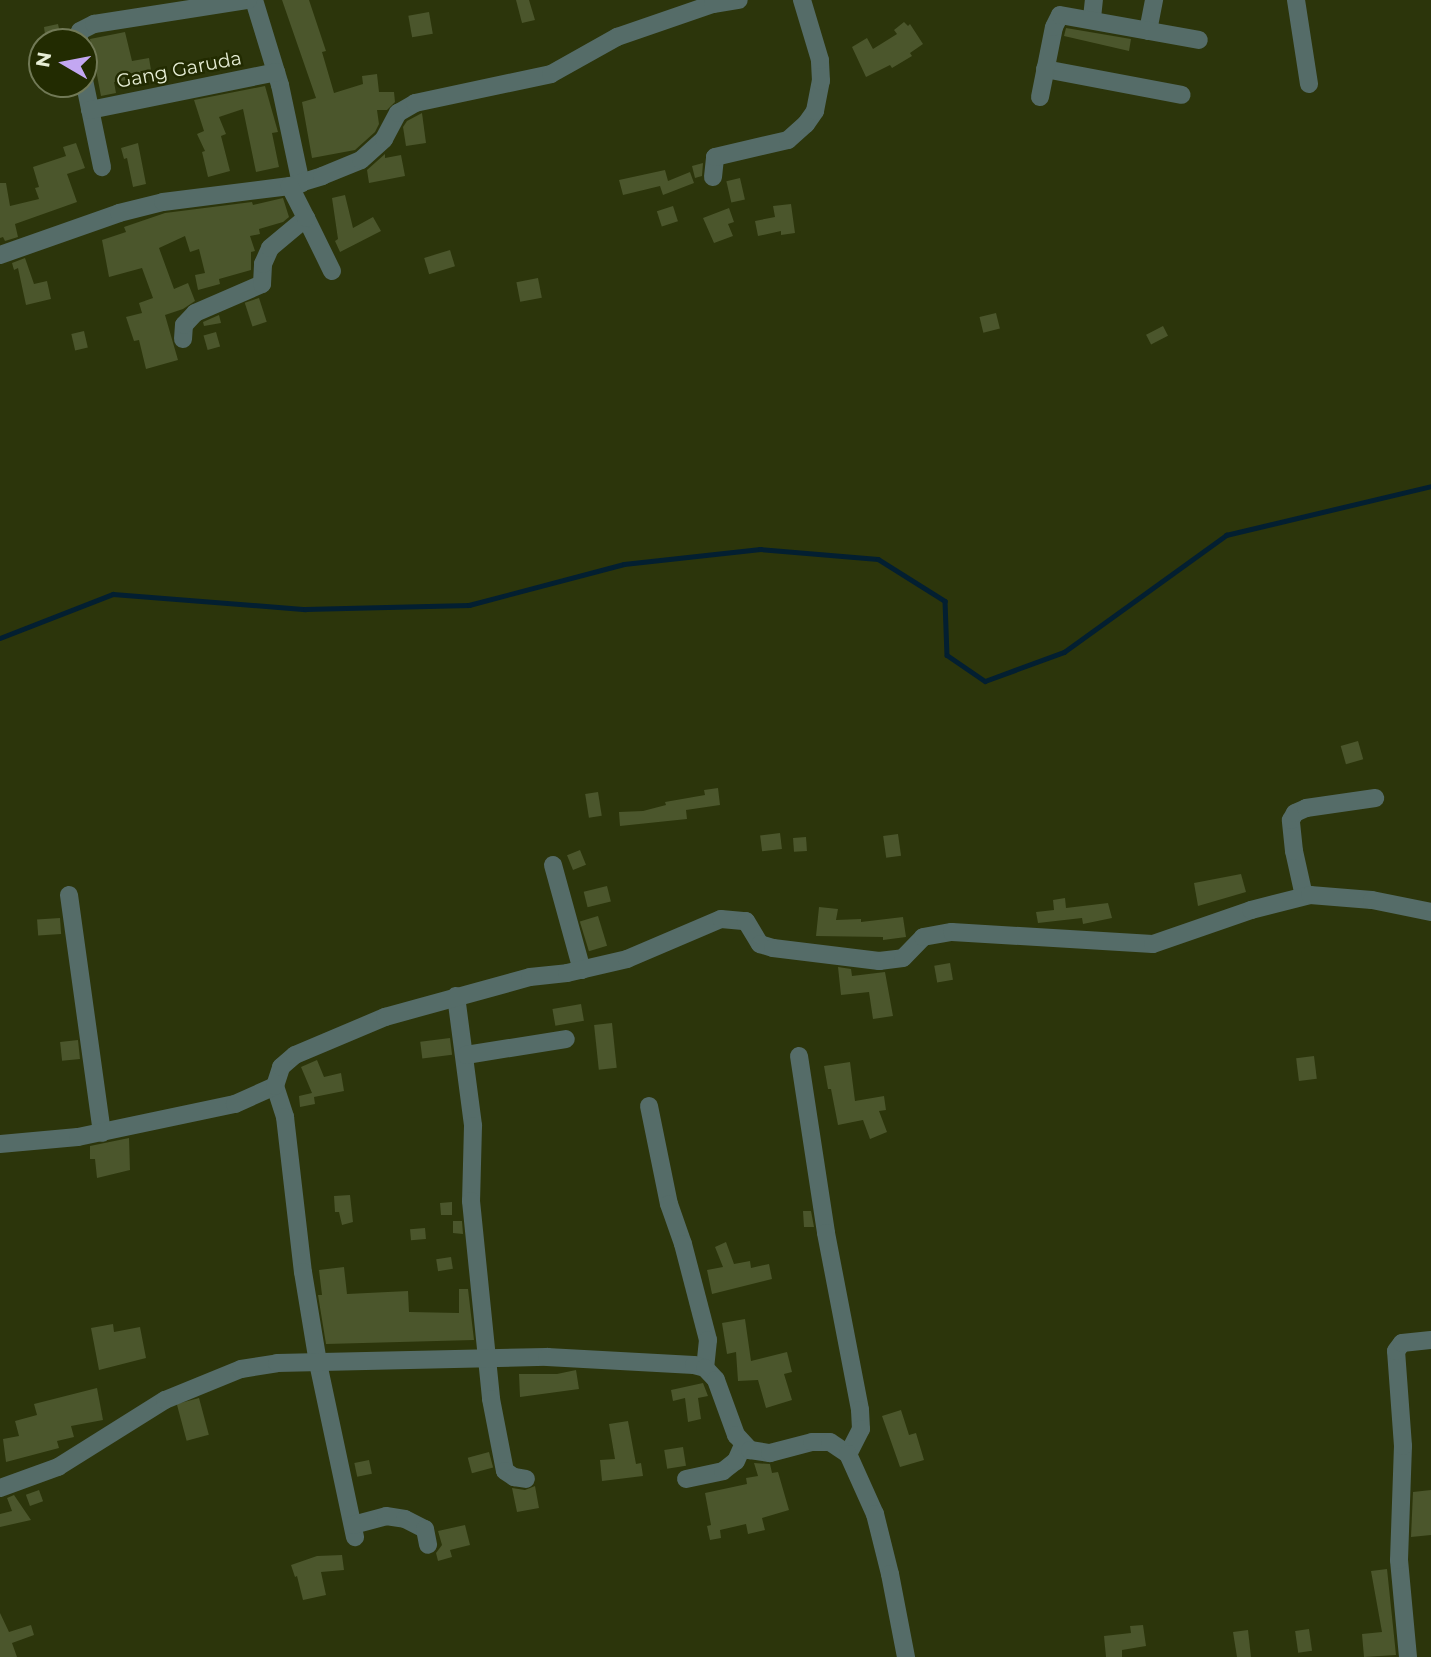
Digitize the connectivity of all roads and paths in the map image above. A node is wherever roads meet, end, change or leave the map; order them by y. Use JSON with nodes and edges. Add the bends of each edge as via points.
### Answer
{"nodes":[{"id":1,"x":248,"y":0,"type":"edge"},
{"id":2,"x":254,"y":0,"type":"edge"},
{"id":3,"x":739,"y":0,"type":"edge"},
{"id":4,"x":802,"y":0,"type":"edge"},
{"id":5,"x":1094,"y":0,"type":"edge"},
{"id":6,"x":1154,"y":0,"type":"edge"},
{"id":7,"x":1296,"y":0,"type":"edge"},
{"id":8,"x":1092,"y":18,"type":"junction"},
{"id":9,"x":86,"y":28,"type":"edge"},
{"id":10,"x":1148,"y":30,"type":"junction"},
{"id":11,"x":1199,"y":40,"type":"dead end"},
{"id":12,"x":1045,"y":69,"type":"junction"},
{"id":13,"x":276,"y":72,"type":"junction"},
{"id":14,"x":1309,"y":85,"type":"dead end"},
{"id":15,"x":1182,"y":95,"type":"dead end"},
{"id":16,"x":1040,"y":97,"type":"dead end"},
{"id":17,"x":88,"y":98,"type":"edge"},
{"id":18,"x":90,"y":110,"type":"junction"},
{"id":19,"x":102,"y":167,"type":"dead end"},
{"id":20,"x":713,"y":177,"type":"dead end"},
{"id":21,"x":296,"y":185,"type":"junction"},
{"id":22,"x":306,"y":218,"type":"junction"},
{"id":23,"x":0,"y":255,"type":"edge"},
{"id":24,"x":332,"y":271,"type":"dead end"},
{"id":25,"x":183,"y":339,"type":"dead end"},
{"id":26,"x":1375,"y":797,"type":"dead end"},
{"id":27,"x":553,"y":865,"type":"dead end"},
{"id":28,"x":69,"y":895,"type":"dead end"},
{"id":29,"x":1304,"y":896,"type":"junction"},
{"id":30,"x":1431,"y":912,"type":"edge"},
{"id":31,"x":582,"y":970,"type":"junction"},
{"id":32,"x":457,"y":996,"type":"junction"},
{"id":33,"x":566,"y":1039,"type":"dead end"},
{"id":34,"x":466,"y":1055,"type":"junction"},
{"id":35,"x":799,"y":1056,"type":"dead end"},
{"id":36,"x":275,"y":1086,"type":"junction"},
{"id":37,"x":649,"y":1106,"type":"dead end"},
{"id":38,"x":102,"y":1133,"type":"junction"},
{"id":39,"x":0,"y":1144,"type":"edge"},
{"id":40,"x":1431,"y":1340,"type":"edge"},
{"id":41,"x":486,"y":1360,"type":"junction"},
{"id":42,"x":318,"y":1363,"type":"junction"},
{"id":43,"x":705,"y":1368,"type":"junction"},
{"id":44,"x":743,"y":1445,"type":"junction"},
{"id":45,"x":848,"y":1454,"type":"junction"},
{"id":46,"x":526,"y":1479,"type":"dead end"},
{"id":47,"x":686,"y":1479,"type":"dead end"},
{"id":48,"x":0,"y":1488,"type":"edge"},
{"id":49,"x":428,"y":1545,"type":"dead end"},
{"id":50,"x":906,"y":1657,"type":"edge"},
{"id":51,"x":1408,"y":1657,"type":"edge"}],
"edges":[{"from":1,"to":9,"type":"street"},
{"from":2,"to":13,"type":"street"},
{"from":3,"to":21,"type":"street","via":[[617,37],[551,74],[415,103],[398,113],[384,139],[361,160]]},
{"from":4,"to":20,"type":"street","via":[[820,60],[815,111],[788,140],[715,158]]},
{"from":5,"to":8,"type":"street"},
{"from":6,"to":10,"type":"street"},
{"from":7,"to":14,"type":"street"},
{"from":8,"to":10,"type":"street"},
{"from":8,"to":12,"type":"street","via":[[1057,17]]},
{"from":10,"to":11,"type":"street"},
{"from":12,"to":15,"type":"street"},
{"from":12,"to":16,"type":"street"},
{"from":13,"to":18,"type":"street","name":"Gang Garuda"},
{"from":13,"to":21,"type":"street"},
{"from":17,"to":18,"type":"street"},
{"from":18,"to":19,"type":"street"},
{"from":21,"to":22,"type":"street"},
{"from":21,"to":23,"type":"street","via":[[131,210]]},
{"from":22,"to":24,"type":"street"},
{"from":22,"to":25,"type":"street","via":[[270,248],[262,284],[195,313],[184,325]]},
{"from":26,"to":29,"type":"street","via":[[1295,813],[1291,820],[1293,842]]},
{"from":27,"to":31,"type":"street"},
{"from":28,"to":38,"type":"street"},
{"from":29,"to":30,"type":"street","via":[[1372,900]]},
{"from":29,"to":31,"type":"street","via":[[1153,944],[952,932],[923,937],[903,958],[879,961],[766,946],[746,921],[721,919],[627,959]]},
{"from":31,"to":32,"type":"street","via":[[530,977]]},
{"from":32,"to":34,"type":"street"},
{"from":32,"to":36,"type":"street","via":[[403,1010],[295,1055],[281,1068]]},
{"from":33,"to":34,"type":"street"},
{"from":34,"to":41,"type":"street","via":[[473,1126],[471,1201]]},
{"from":35,"to":45,"type":"street","via":[[860,1410],[861,1429]]},
{"from":36,"to":38,"type":"street","via":[[207,1113]]},
{"from":36,"to":42,"type":"street","via":[[285,1117]]},
{"from":37,"to":43,"type":"street","via":[[669,1204],[708,1340]]},
{"from":38,"to":39,"type":"street"},
{"from":40,"to":51,"type":"street","via":[[1402,1343],[1396,1351],[1403,1446],[1399,1560]]},
{"from":41,"to":42,"type":"street"},
{"from":41,"to":43,"type":"street","via":[[636,1360]]},
{"from":41,"to":46,"type":"street","via":[[502,1465],[509,1474]]},
{"from":42,"to":48,"type":"street","via":[[277,1363],[211,1379],[165,1400],[58,1467]]},
{"from":42,"to":49,"type":"street","via":[[354,1531],[386,1516],[405,1519],[425,1530]]},
{"from":43,"to":44,"type":"street","via":[[716,1380]]},
{"from":44,"to":45,"type":"street","via":[[770,1453],[801,1443],[830,1443]]},
{"from":44,"to":47,"type":"street","via":[[736,1461],[723,1471]]},
{"from":45,"to":50,"type":"street","via":[[875,1514]]}]}
